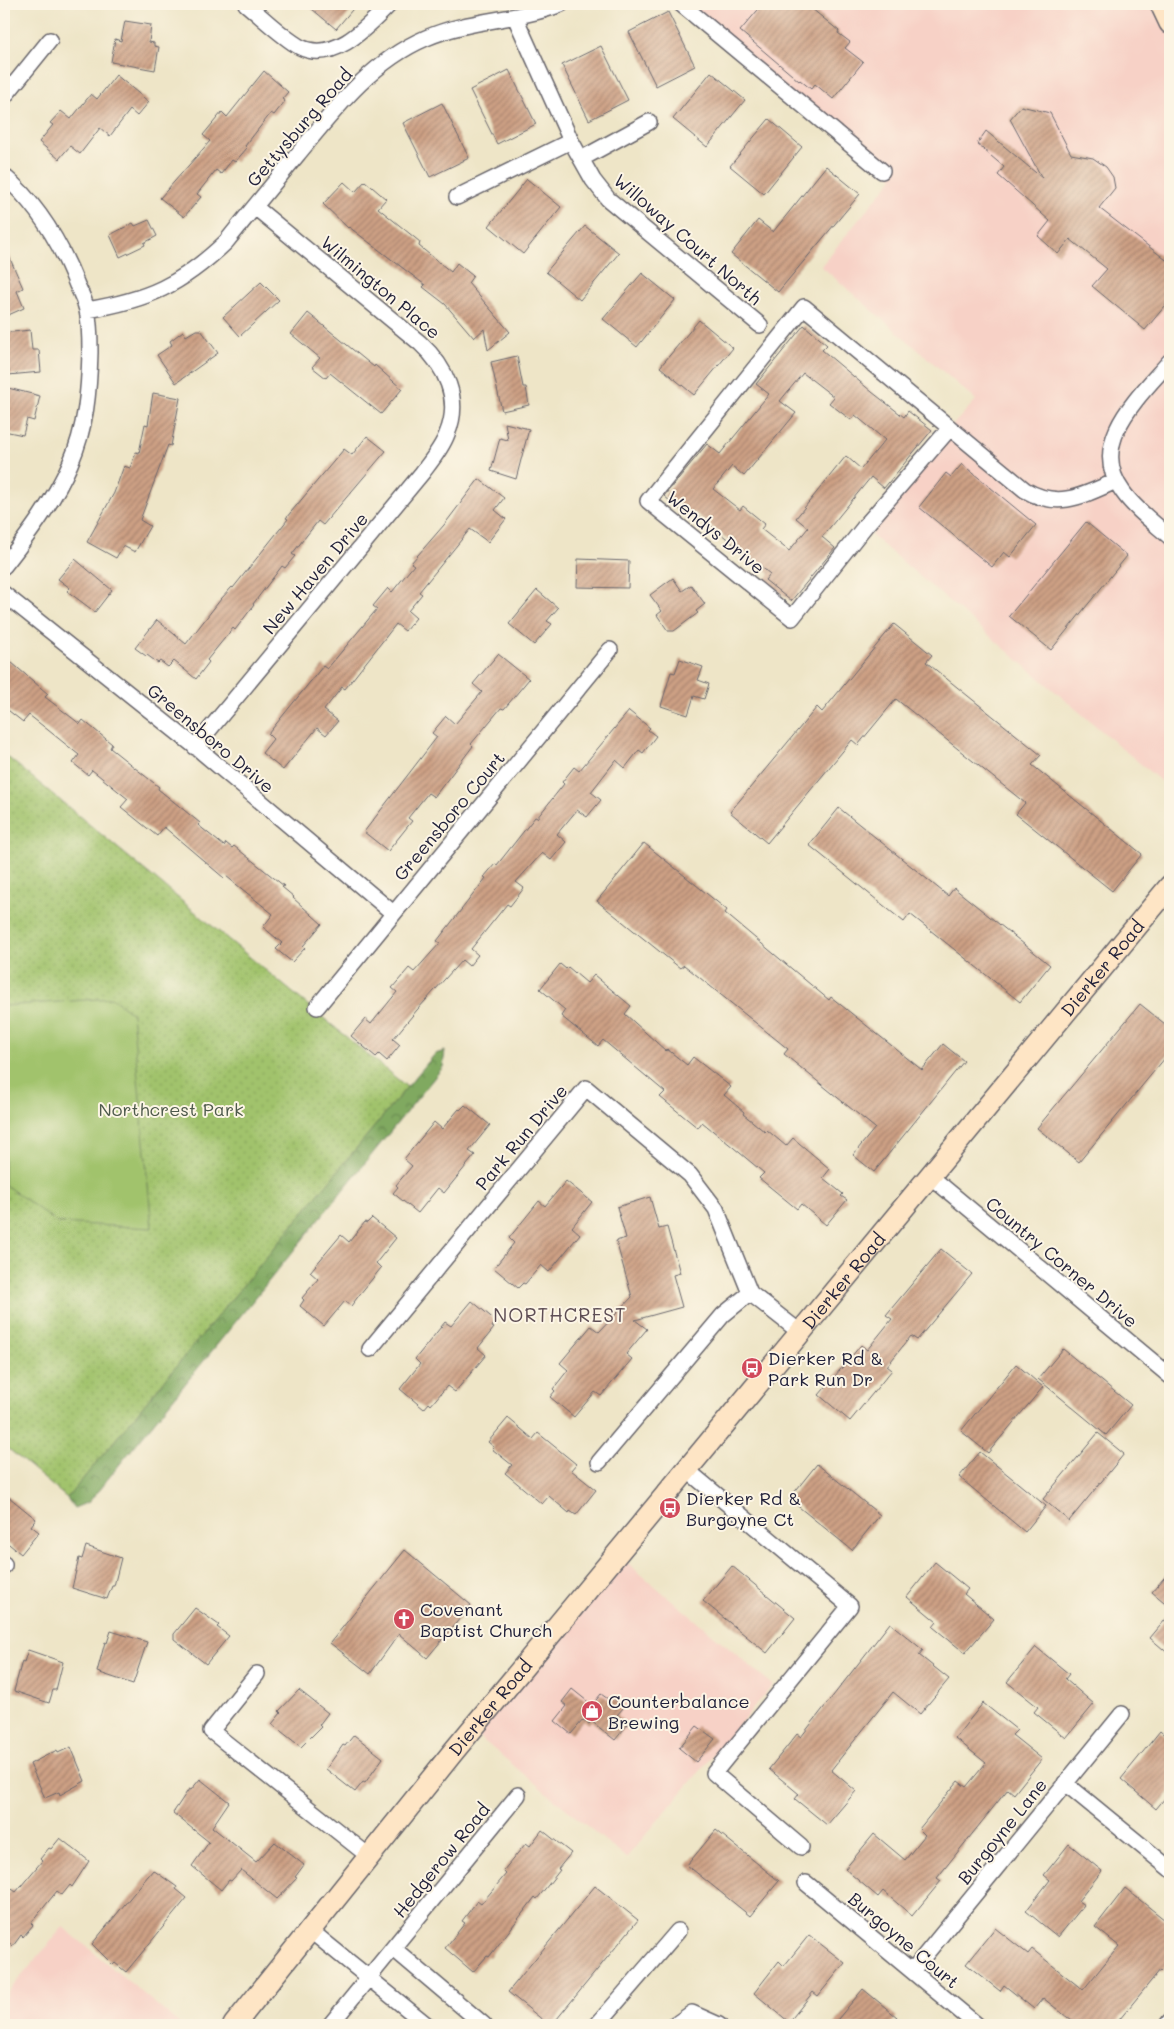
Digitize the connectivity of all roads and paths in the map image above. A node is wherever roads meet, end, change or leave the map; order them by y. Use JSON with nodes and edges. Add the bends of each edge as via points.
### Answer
{"nodes":[{"id":1,"x":246,"y":4,"type":"edge"},
{"id":2,"x":390,"y":4,"type":"edge"},
{"id":3,"x":681,"y":4,"type":"edge"},
{"id":4,"x":1161,"y":4,"type":"edge"},
{"id":5,"x":552,"y":5,"type":"edge"},
{"id":6,"x":515,"y":17,"type":"junction"},
{"id":7,"x":1170,"y":22,"type":"edge"},
{"id":8,"x":50,"y":40,"type":"dead end"},
{"id":9,"x":4,"y":97,"type":"edge"},
{"id":10,"x":649,"y":122,"type":"dead end"},
{"id":11,"x":571,"y":141,"type":"junction"},
{"id":12,"x":581,"y":159,"type":"junction"},
{"id":13,"x":882,"y":171,"type":"dead end"},
{"id":14,"x":4,"y":176,"type":"edge"},
{"id":15,"x":456,"y":197,"type":"dead end"},
{"id":16,"x":255,"y":207,"type":"junction"},
{"id":17,"x":87,"y":310,"type":"junction"},
{"id":18,"x":760,"y":325,"type":"dead end"},
{"id":19,"x":1170,"y":361,"type":"edge"},
{"id":20,"x":452,"y":416,"type":"joint"},
{"id":21,"x":950,"y":428,"type":"junction"},
{"id":22,"x":1116,"y":481,"type":"junction"},
{"id":23,"x":1170,"y":537,"type":"edge"},
{"id":24,"x":4,"y":566,"type":"edge"},
{"id":25,"x":4,"y":594,"type":"edge"},
{"id":26,"x":610,"y":650,"type":"dead end"},
{"id":27,"x":195,"y":747,"type":"junction"},
{"id":28,"x":1170,"y":886,"type":"edge"},
{"id":29,"x":393,"y":913,"type":"junction"},
{"id":30,"x":317,"y":1007,"type":"dead end"},
{"id":31,"x":930,"y":1176,"type":"junction"},
{"id":32,"x":750,"y":1293,"type":"junction"},
{"id":33,"x":801,"y":1333,"type":"junction"},
{"id":34,"x":370,"y":1348,"type":"dead end"},
{"id":35,"x":1170,"y":1376,"type":"edge"},
{"id":36,"x":600,"y":1462,"type":"dead end"},
{"id":37,"x":687,"y":1470,"type":"junction"},
{"id":38,"x":257,"y":1674,"type":"dead end"},
{"id":39,"x":1122,"y":1714,"type":"dead end"},
{"id":40,"x":1065,"y":1783,"type":"junction"},
{"id":41,"x":518,"y":1795,"type":"dead end"},
{"id":42,"x":800,"y":1847,"type":"dead end"},
{"id":43,"x":370,"y":1856,"type":"junction"},
{"id":44,"x":1170,"y":1868,"type":"edge"},
{"id":45,"x":806,"y":1883,"type":"dead end"},
{"id":46,"x":311,"y":1930,"type":"junction"},
{"id":47,"x":678,"y":1931,"type":"dead end"},
{"id":48,"x":394,"y":1949,"type":"junction"},
{"id":49,"x":912,"y":1972,"type":"junction"},
{"id":50,"x":369,"y":1978,"type":"junction"},
{"id":51,"x":1170,"y":2021,"type":"edge"},
{"id":52,"x":234,"y":2025,"type":"edge"},
{"id":53,"x":330,"y":2025,"type":"edge"},
{"id":54,"x":426,"y":2025,"type":"edge"},
{"id":55,"x":484,"y":2025,"type":"edge"},
{"id":56,"x":597,"y":2025,"type":"edge"},
{"id":57,"x":675,"y":2025,"type":"edge"},
{"id":58,"x":719,"y":2025,"type":"edge"},
{"id":59,"x":978,"y":2025,"type":"edge"},
{"id":60,"x":1167,"y":2025,"type":"edge"}],
"edges":[{"from":1,"to":2,"type":"street","via":[[300,47],[316,52],[336,48],[354,37]]},
{"from":3,"to":13,"type":"street"},
{"from":4,"to":7,"type":"street"},
{"from":5,"to":6,"type":"street","name":"Gettysburg Road"},
{"from":6,"to":11,"type":"street","name":"Willoway Court North"},
{"from":6,"to":16,"type":"street","name":"Gettysburg Road","via":[[452,28],[407,47],[372,72],[331,114]]},
{"from":8,"to":9,"type":"street"},
{"from":10,"to":12,"type":"street"},
{"from":11,"to":12,"type":"street","name":"Willoway Court North"},
{"from":11,"to":15,"type":"street"},
{"from":12,"to":18,"type":"street","name":"Willoway Court North","via":[[608,198]]},
{"from":14,"to":17,"type":"street","via":[[50,229],[69,263]]},
{"from":16,"to":17,"type":"street","name":"Gettysburg Road","via":[[216,251],[177,282],[138,299]]},
{"from":16,"to":20,"type":"street","name":"Wilmington Place","via":[[434,356],[450,389]]},
{"from":17,"to":24,"type":"street","via":[[89,382],[83,428],[53,497]]},
{"from":19,"to":22,"type":"street","via":[[1122,418],[1115,432],[1110,458]]},
{"from":20,"to":27,"type":"street","name":"New Haven Drive","via":[[448,433],[422,473]]},
{"from":21,"to":21,"type":"street","name":"Wendys Drive","via":[[866,525],[792,618],[648,501],[804,307]]},
{"from":21,"to":22,"type":"street","name":"Wendys Drive","via":[[1038,498],[1066,500]]},
{"from":22,"to":23,"type":"street","via":[[1130,501]]},
{"from":25,"to":27,"type":"street","name":"Greensboro Drive"},
{"from":26,"to":29,"type":"street","name":"Greensboro Court"},
{"from":27,"to":29,"type":"street","name":"Greensboro Drive"},
{"from":28,"to":31,"type":"street","name":"Dierker Road"},
{"from":29,"to":30,"type":"street","name":"Greensboro Court"},
{"from":31,"to":33,"type":"street","name":"Dierker Road"},
{"from":31,"to":35,"type":"street","name":"Country Corner Drive"},
{"from":32,"to":33,"type":"street","name":"Park Run Drive"},
{"from":32,"to":34,"type":"street","name":"Park Run Drive","via":[[716,1209],[690,1174],[586,1088]]},
{"from":32,"to":36,"type":"street","via":[[723,1314]]},
{"from":33,"to":37,"type":"street","name":"Dierker Road"},
{"from":37,"to":42,"type":"street","via":[[850,1606],[714,1773]]},
{"from":37,"to":43,"type":"street","name":"Dierker Road"},
{"from":38,"to":43,"type":"street","via":[[211,1731]]},
{"from":39,"to":40,"type":"street","name":"Burgoyne Lane"},
{"from":40,"to":44,"type":"street"},
{"from":40,"to":49,"type":"street","name":"Burgoyne Lane"},
{"from":41,"to":48,"type":"street","name":"Hedgerow Road"},
{"from":43,"to":46,"type":"street","name":"Dierker Road"},
{"from":45,"to":49,"type":"street","name":"Burgoyne Court"},
{"from":46,"to":50,"type":"street"},
{"from":46,"to":52,"type":"street","name":"Dierker Road"},
{"from":47,"to":56,"type":"street"},
{"from":48,"to":50,"type":"street","name":"Hedgerow Road"},
{"from":48,"to":55,"type":"street"},
{"from":49,"to":59,"type":"street","name":"Burgoyne Court"},
{"from":50,"to":53,"type":"street","name":"Hedgerow Road"},
{"from":50,"to":54,"type":"street"},
{"from":51,"to":60,"type":"street"},
{"from":57,"to":58,"type":"street","via":[[692,2013]]}]}
